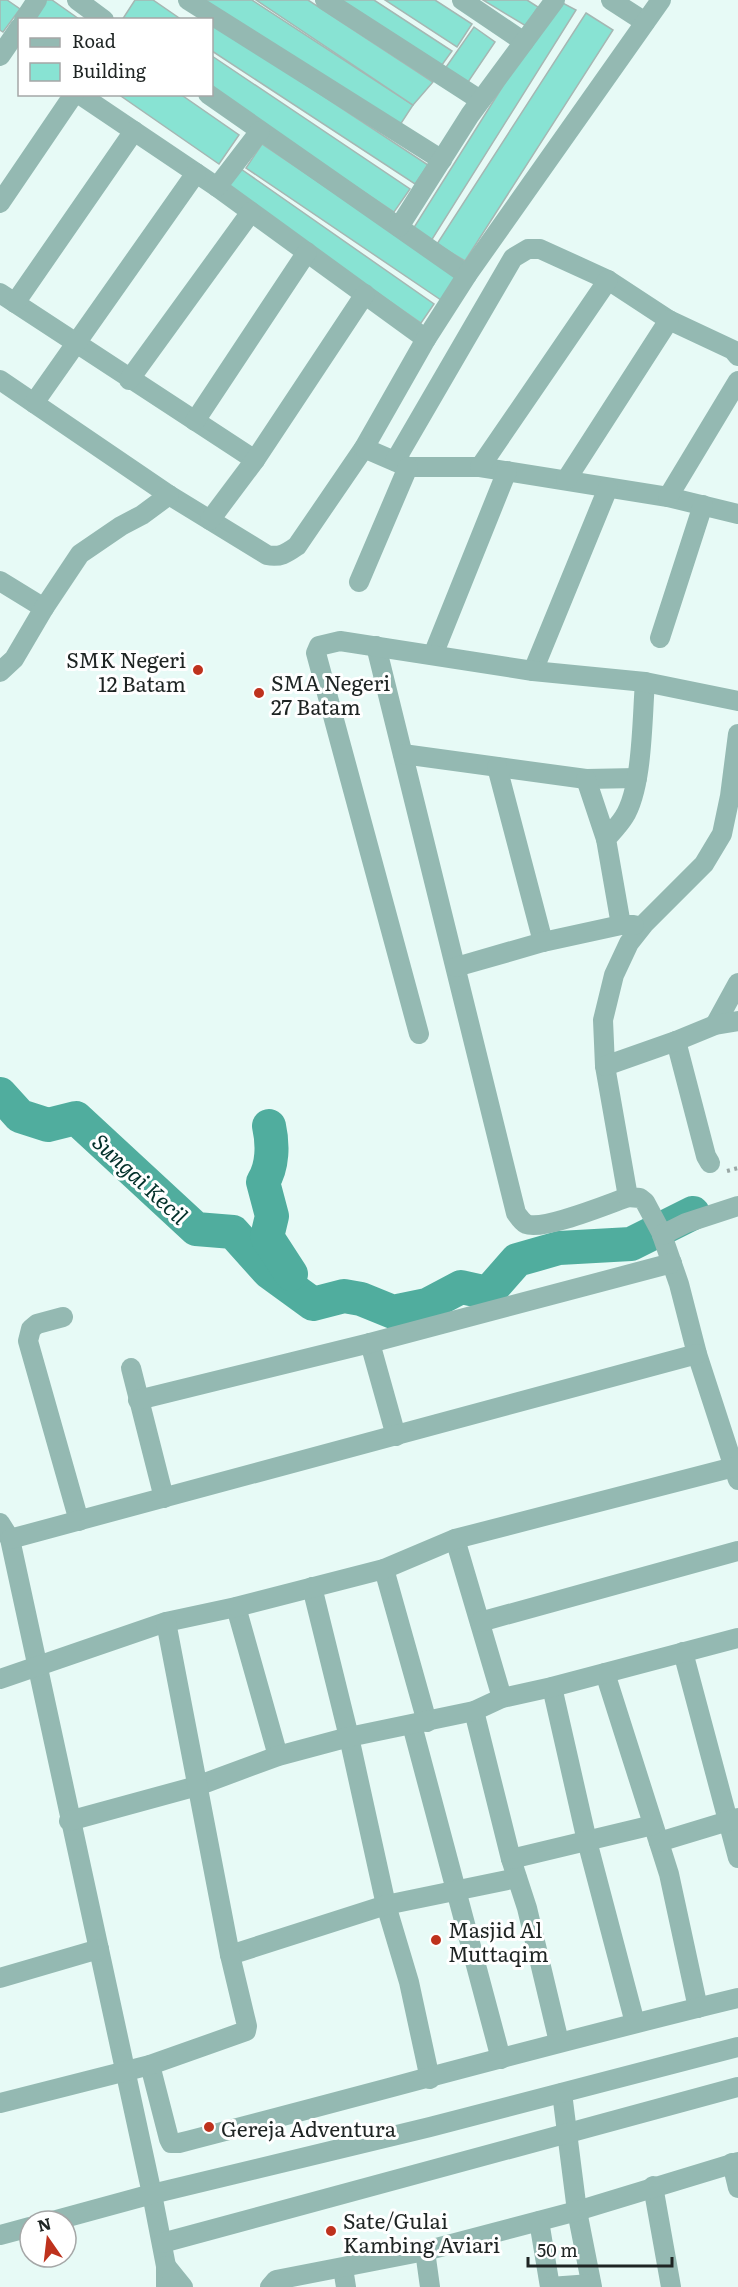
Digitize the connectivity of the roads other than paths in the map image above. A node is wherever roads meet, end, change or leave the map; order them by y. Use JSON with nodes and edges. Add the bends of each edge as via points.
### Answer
{"nodes":[{"id":1,"x":38,"y":0,"type":"edge"},
{"id":2,"x":188,"y":0,"type":"edge"},
{"id":3,"x":325,"y":0,"type":"edge"},
{"id":4,"x":462,"y":0,"type":"edge"},
{"id":5,"x":555,"y":0,"type":"edge"},
{"id":6,"x":610,"y":0,"type":"edge"},
{"id":7,"x":661,"y":0,"type":"edge"},
{"id":8,"x":79,"y":1,"type":"edge"},
{"id":9,"x":25,"y":18,"type":"edge"},
{"id":10,"x":101,"y":18,"type":"edge"},
{"id":11,"x":645,"y":22,"type":"junction"},
{"id":12,"x":18,"y":30,"type":"edge"},
{"id":13,"x":524,"y":42,"type":"junction"},
{"id":14,"x":6,"y":50,"type":"edge"},
{"id":15,"x":73,"y":96,"type":"edge"},
{"id":16,"x":82,"y":96,"type":"edge"},
{"id":17,"x":211,"y":96,"type":"edge"},
{"id":18,"x":480,"y":100,"type":"junction"},
{"id":19,"x":134,"y":131,"type":"junction"},
{"id":20,"x":260,"y":131,"type":"junction"},
{"id":21,"x":442,"y":160,"type":"junction"},
{"id":22,"x":196,"y":173,"type":"junction"},
{"id":23,"x":217,"y":187,"type":"junction"},
{"id":24,"x":0,"y":203,"type":"edge"},
{"id":25,"x":251,"y":212,"type":"junction"},
{"id":26,"x":399,"y":227,"type":"junction"},
{"id":27,"x":307,"y":252,"type":"junction"},
{"id":28,"x":467,"y":275,"type":"junction"},
{"id":29,"x":608,"y":280,"type":"junction"},
{"id":30,"x":365,"y":294,"type":"junction"},
{"id":31,"x":8,"y":298,"type":"edge"},
{"id":32,"x":669,"y":320,"type":"junction"},
{"id":33,"x":426,"y":339,"type":"junction"},
{"id":34,"x":75,"y":343,"type":"junction"},
{"id":35,"x":736,"y":349,"type":"edge"},
{"id":36,"x":0,"y":380,"type":"edge"},
{"id":37,"x":129,"y":380,"type":"junction"},
{"id":38,"x":738,"y":381,"type":"edge"},
{"id":39,"x":34,"y":403,"type":"junction"},
{"id":40,"x":195,"y":421,"type":"junction"},
{"id":41,"x":367,"y":449,"type":"junction"},
{"id":42,"x":255,"y":460,"type":"junction"},
{"id":43,"x":397,"y":462,"type":"junction"},
{"id":44,"x":480,"y":467,"type":"junction"},
{"id":45,"x":507,"y":471,"type":"junction"},
{"id":46,"x":566,"y":480,"type":"junction"},
{"id":47,"x":608,"y":488,"type":"junction"},
{"id":48,"x":169,"y":495,"type":"junction"},
{"id":49,"x":668,"y":497,"type":"junction"},
{"id":50,"x":703,"y":505,"type":"junction"},
{"id":51,"x":738,"y":514,"type":"edge"},
{"id":52,"x":210,"y":520,"type":"junction"},
{"id":53,"x":0,"y":581,"type":"edge"},
{"id":54,"x":359,"y":582,"type":"dead end"},
{"id":55,"x":44,"y":608,"type":"junction"},
{"id":56,"x":660,"y":638,"type":"dead end"},
{"id":57,"x":376,"y":646,"type":"junction"},
{"id":58,"x":433,"y":655,"type":"junction"},
{"id":59,"x":533,"y":671,"type":"junction"},
{"id":60,"x":0,"y":672,"type":"edge"},
{"id":61,"x":645,"y":682,"type":"junction"},
{"id":62,"x":738,"y":701,"type":"edge"},
{"id":63,"x":738,"y":734,"type":"edge"},
{"id":64,"x":403,"y":754,"type":"junction"},
{"id":65,"x":497,"y":767,"type":"junction"},
{"id":66,"x":586,"y":778,"type":"junction"},
{"id":67,"x":637,"y":778,"type":"junction"},
{"id":68,"x":606,"y":839,"type":"junction"},
{"id":69,"x":644,"y":924,"type":"junction"},
{"id":70,"x":621,"y":925,"type":"junction"},
{"id":71,"x":543,"y":942,"type":"junction"},
{"id":72,"x":456,"y":967,"type":"junction"},
{"id":73,"x":738,"y":983,"type":"edge"},
{"id":74,"x":738,"y":1021,"type":"edge"},
{"id":75,"x":715,"y":1025,"type":"junction"},
{"id":76,"x":419,"y":1034,"type":"dead end"},
{"id":77,"x":676,"y":1041,"type":"junction"},
{"id":78,"x":605,"y":1065,"type":"junction"},
{"id":79,"x":710,"y":1163,"type":"dead end"},
{"id":80,"x":637,"y":1199,"type":"junction"},
{"id":81,"x":738,"y":1206,"type":"edge"},
{"id":82,"x":661,"y":1234,"type":"junction"},
{"id":83,"x":672,"y":1263,"type":"junction"},
{"id":84,"x":63,"y":1317,"type":"dead end"},
{"id":85,"x":370,"y":1343,"type":"junction"},
{"id":86,"x":697,"y":1354,"type":"junction"},
{"id":87,"x":131,"y":1368,"type":"dead end"},
{"id":88,"x":138,"y":1401,"type":"junction"},
{"id":89,"x":396,"y":1436,"type":"junction"},
{"id":90,"x":733,"y":1446,"type":"edge"},
{"id":91,"x":736,"y":1474,"type":"edge"},
{"id":92,"x":164,"y":1498,"type":"junction"},
{"id":93,"x":79,"y":1521,"type":"junction"},
{"id":94,"x":5,"y":1531,"type":"edge"},
{"id":95,"x":455,"y":1539,"type":"junction"},
{"id":96,"x":738,"y":1551,"type":"edge"},
{"id":97,"x":384,"y":1569,"type":"junction"},
{"id":98,"x":312,"y":1587,"type":"junction"},
{"id":99,"x":236,"y":1608,"type":"junction"},
{"id":100,"x":166,"y":1622,"type":"junction"},
{"id":101,"x":480,"y":1622,"type":"junction"},
{"id":102,"x":738,"y":1638,"type":"edge"},
{"id":103,"x":684,"y":1652,"type":"junction"},
{"id":104,"x":37,"y":1665,"type":"junction"},
{"id":105,"x":605,"y":1673,"type":"junction"},
{"id":106,"x":0,"y":1678,"type":"edge"},
{"id":107,"x":552,"y":1687,"type":"junction"},
{"id":108,"x":502,"y":1698,"type":"junction"},
{"id":109,"x":474,"y":1711,"type":"junction"},
{"id":110,"x":420,"y":1723,"type":"junction"},
{"id":111,"x":349,"y":1737,"type":"junction"},
{"id":112,"x":278,"y":1756,"type":"junction"},
{"id":113,"x":197,"y":1785,"type":"junction"},
{"id":114,"x":733,"y":1820,"type":"edge"},
{"id":115,"x":69,"y":1821,"type":"junction"},
{"id":116,"x":656,"y":1833,"type":"junction"},
{"id":117,"x":587,"y":1841,"type":"junction"},
{"id":118,"x":738,"y":1858,"type":"edge"},
{"id":119,"x":514,"y":1869,"type":"junction"},
{"id":120,"x":456,"y":1891,"type":"junction"},
{"id":121,"x":386,"y":1905,"type":"junction"},
{"id":122,"x":99,"y":1949,"type":"junction"},
{"id":123,"x":230,"y":1955,"type":"junction"},
{"id":124,"x":0,"y":1978,"type":"edge"},
{"id":125,"x":738,"y":1998,"type":"edge"},
{"id":126,"x":698,"y":2008,"type":"junction"},
{"id":127,"x":635,"y":2023,"type":"junction"},
{"id":128,"x":559,"y":2042,"type":"junction"},
{"id":129,"x":738,"y":2047,"type":"edge"},
{"id":130,"x":501,"y":2059,"type":"junction"},
{"id":131,"x":150,"y":2065,"type":"junction"},
{"id":132,"x":126,"y":2070,"type":"junction"},
{"id":133,"x":430,"y":2079,"type":"junction"},
{"id":134,"x":738,"y":2087,"type":"edge"},
{"id":135,"x":562,"y":2093,"type":"junction"},
{"id":136,"x":0,"y":2103,"type":"edge"},
{"id":137,"x":569,"y":2134,"type":"junction"},
{"id":138,"x":735,"y":2162,"type":"edge"},
{"id":139,"x":653,"y":2186,"type":"junction"},
{"id":140,"x":738,"y":2188,"type":"edge"},
{"id":141,"x":152,"y":2194,"type":"junction"},
{"id":142,"x":578,"y":2211,"type":"junction"},
{"id":143,"x":78,"y":2214,"type":"edge"},
{"id":144,"x":539,"y":2222,"type":"junction"},
{"id":145,"x":18,"y":2230,"type":"edge"},
{"id":146,"x":0,"y":2235,"type":"edge"},
{"id":147,"x":162,"y":2243,"type":"junction"},
{"id":148,"x":425,"y":2251,"type":"junction"},
{"id":149,"x":166,"y":2266,"type":"junction"},
{"id":150,"x":345,"y":2278,"type":"edge"},
{"id":151,"x":592,"y":2286,"type":"edge"},
{"id":152,"x":166,"y":2287,"type":"edge"},
{"id":153,"x":183,"y":2287,"type":"edge"},
{"id":154,"x":270,"y":2287,"type":"edge"},
{"id":155,"x":430,"y":2287,"type":"edge"},
{"id":156,"x":550,"y":2287,"type":"edge"},
{"id":157,"x":671,"y":2287,"type":"edge"}],
"edges":[{"from":1,"to":9,"type":"street"},
{"from":2,"to":21,"type":"street"},
{"from":3,"to":18,"type":"street"},
{"from":4,"to":13,"type":"street"},
{"from":5,"to":13,"type":"street"},
{"from":6,"to":11,"type":"street"},
{"from":7,"to":11,"type":"street"},
{"from":8,"to":10,"type":"street"},
{"from":11,"to":28,"type":"street"},
{"from":12,"to":14,"type":"street"},
{"from":13,"to":18,"type":"street"},
{"from":15,"to":24,"type":"street"},
{"from":16,"to":19,"type":"street"},
{"from":17,"to":20,"type":"street"},
{"from":18,"to":21,"type":"street"},
{"from":19,"to":22,"type":"street"},
{"from":19,"to":31,"type":"street"},
{"from":20,"to":23,"type":"street"},
{"from":20,"to":26,"type":"street"},
{"from":21,"to":26,"type":"street"},
{"from":22,"to":23,"type":"street"},
{"from":22,"to":34,"type":"street"},
{"from":23,"to":25,"type":"street"},
{"from":25,"to":27,"type":"street"},
{"from":25,"to":37,"type":"street"},
{"from":26,"to":28,"type":"street"},
{"from":27,"to":30,"type":"street"},
{"from":27,"to":40,"type":"street"},
{"from":28,"to":33,"type":"street"},
{"from":29,"to":32,"type":"street"},
{"from":29,"to":43,"type":"street","via":[[540,249],[528,249],[513,258]]},
{"from":29,"to":44,"type":"street"},
{"from":30,"to":33,"type":"street"},
{"from":30,"to":42,"type":"street"},
{"from":31,"to":34,"type":"street"},
{"from":32,"to":35,"type":"street"},
{"from":32,"to":46,"type":"street"},
{"from":33,"to":41,"type":"street"},
{"from":34,"to":37,"type":"street"},
{"from":34,"to":39,"type":"street"},
{"from":36,"to":39,"type":"street"},
{"from":37,"to":40,"type":"street"},
{"from":38,"to":49,"type":"street"},
{"from":39,"to":48,"type":"street"},
{"from":40,"to":42,"type":"street"},
{"from":41,"to":43,"type":"street"},
{"from":41,"to":52,"type":"street","via":[[297,546],[282,556],[267,555]]},
{"from":42,"to":52,"type":"street"},
{"from":43,"to":44,"type":"street"},
{"from":43,"to":54,"type":"street"},
{"from":44,"to":45,"type":"street"},
{"from":45,"to":46,"type":"street"},
{"from":45,"to":58,"type":"street"},
{"from":46,"to":47,"type":"street"},
{"from":47,"to":49,"type":"street"},
{"from":47,"to":59,"type":"street"},
{"from":48,"to":52,"type":"street"},
{"from":48,"to":55,"type":"street","via":[[80,554]]},
{"from":49,"to":50,"type":"street"},
{"from":50,"to":51,"type":"street"},
{"from":50,"to":56,"type":"street"},
{"from":53,"to":55,"type":"street"},
{"from":55,"to":60,"type":"street","via":[[14,659]]},
{"from":57,"to":58,"type":"street"},
{"from":57,"to":64,"type":"street"},
{"from":57,"to":76,"type":"street","via":[[340,641],[319,646],[316,653]]},
{"from":58,"to":59,"type":"street"},
{"from":59,"to":61,"type":"street"},
{"from":61,"to":62,"type":"street"},
{"from":61,"to":67,"type":"street"},
{"from":63,"to":69,"type":"street","via":[[723,834],[704,864]]},
{"from":64,"to":65,"type":"street"},
{"from":64,"to":72,"type":"street"},
{"from":65,"to":66,"type":"street"},
{"from":65,"to":71,"type":"street"},
{"from":66,"to":67,"type":"street"},
{"from":66,"to":68,"type":"street"},
{"from":67,"to":68,"type":"street","via":[[624,817]]},
{"from":68,"to":70,"type":"street"},
{"from":69,"to":70,"type":"street"},
{"from":69,"to":78,"type":"street","via":[[614,975],[603,1020]]},
{"from":70,"to":71,"type":"street"},
{"from":71,"to":72,"type":"street"},
{"from":72,"to":80,"type":"street","via":[[520,1220],[526,1224],[547,1224]]},
{"from":73,"to":75,"type":"street"},
{"from":74,"to":75,"type":"street"},
{"from":75,"to":77,"type":"street"},
{"from":77,"to":78,"type":"street"},
{"from":77,"to":79,"type":"street"},
{"from":78,"to":80,"type":"street"},
{"from":80,"to":82,"type":"street"},
{"from":81,"to":82,"type":"street"},
{"from":82,"to":83,"type":"street"},
{"from":83,"to":85,"type":"street"},
{"from":83,"to":86,"type":"street"},
{"from":84,"to":93,"type":"street","via":[[37,1324],[28,1341]]},
{"from":85,"to":88,"type":"street"},
{"from":85,"to":89,"type":"street"},
{"from":86,"to":89,"type":"street"},
{"from":86,"to":90,"type":"street"},
{"from":87,"to":88,"type":"street"},
{"from":88,"to":92,"type":"street"},
{"from":89,"to":92,"type":"street"},
{"from":90,"to":91,"type":"street"},
{"from":91,"to":95,"type":"street"},
{"from":92,"to":93,"type":"street"},
{"from":93,"to":94,"type":"street"},
{"from":94,"to":104,"type":"street"},
{"from":95,"to":97,"type":"street"},
{"from":95,"to":101,"type":"street"},
{"from":96,"to":101,"type":"street"},
{"from":97,"to":98,"type":"street"},
{"from":97,"to":110,"type":"street"},
{"from":98,"to":99,"type":"street"},
{"from":98,"to":111,"type":"street"},
{"from":99,"to":100,"type":"street"},
{"from":99,"to":112,"type":"street"},
{"from":100,"to":104,"type":"street"},
{"from":100,"to":113,"type":"street"},
{"from":101,"to":108,"type":"street"},
{"from":102,"to":103,"type":"street"},
{"from":103,"to":105,"type":"street"},
{"from":103,"to":114,"type":"street"},
{"from":104,"to":106,"type":"street"},
{"from":104,"to":115,"type":"street"},
{"from":105,"to":107,"type":"street"},
{"from":105,"to":116,"type":"street"},
{"from":107,"to":108,"type":"street"},
{"from":107,"to":117,"type":"street"},
{"from":108,"to":109,"type":"street"},
{"from":109,"to":110,"type":"street"},
{"from":109,"to":119,"type":"street"},
{"from":110,"to":111,"type":"street"},
{"from":110,"to":120,"type":"street"},
{"from":111,"to":112,"type":"street"},
{"from":111,"to":121,"type":"street"},
{"from":112,"to":113,"type":"street"},
{"from":113,"to":115,"type":"street"},
{"from":113,"to":123,"type":"street"},
{"from":114,"to":116,"type":"street"},
{"from":114,"to":118,"type":"street"},
{"from":115,"to":122,"type":"street"},
{"from":116,"to":117,"type":"street"},
{"from":116,"to":126,"type":"street","via":[[669,1874]]},
{"from":117,"to":119,"type":"street"},
{"from":117,"to":127,"type":"street"},
{"from":119,"to":120,"type":"street"},
{"from":119,"to":128,"type":"street"},
{"from":120,"to":121,"type":"street"},
{"from":120,"to":130,"type":"street"},
{"from":121,"to":123,"type":"street"},
{"from":121,"to":133,"type":"street","via":[[409,1983]]},
{"from":122,"to":124,"type":"street"},
{"from":122,"to":132,"type":"street"},
{"from":123,"to":131,"type":"street","via":[[246,2031]]},
{"from":125,"to":126,"type":"street"},
{"from":126,"to":127,"type":"street"},
{"from":127,"to":128,"type":"street"},
{"from":128,"to":130,"type":"street"},
{"from":129,"to":135,"type":"street"},
{"from":130,"to":133,"type":"street"},
{"from":131,"to":132,"type":"street"},
{"from":131,"to":133,"type":"street","via":[[169,2139],[175,2144]]},
{"from":132,"to":136,"type":"street"},
{"from":132,"to":141,"type":"street"},
{"from":134,"to":137,"type":"street"},
{"from":135,"to":137,"type":"street"},
{"from":135,"to":141,"type":"street"},
{"from":137,"to":142,"type":"street"},
{"from":137,"to":147,"type":"street"},
{"from":138,"to":139,"type":"street"},
{"from":138,"to":140,"type":"street"},
{"from":139,"to":142,"type":"street"},
{"from":139,"to":157,"type":"street"},
{"from":141,"to":143,"type":"street"},
{"from":141,"to":147,"type":"street"},
{"from":142,"to":144,"type":"street"},
{"from":142,"to":151,"type":"street"},
{"from":144,"to":148,"type":"street"},
{"from":144,"to":156,"type":"street"},
{"from":145,"to":146,"type":"street"},
{"from":147,"to":149,"type":"street"},
{"from":148,"to":150,"type":"street"},
{"from":148,"to":155,"type":"street"},
{"from":149,"to":152,"type":"street"},
{"from":149,"to":153,"type":"street"},
{"from":150,"to":154,"type":"street","via":[[276,2280]]},
{"from":151,"to":156,"type":"street"}]}
